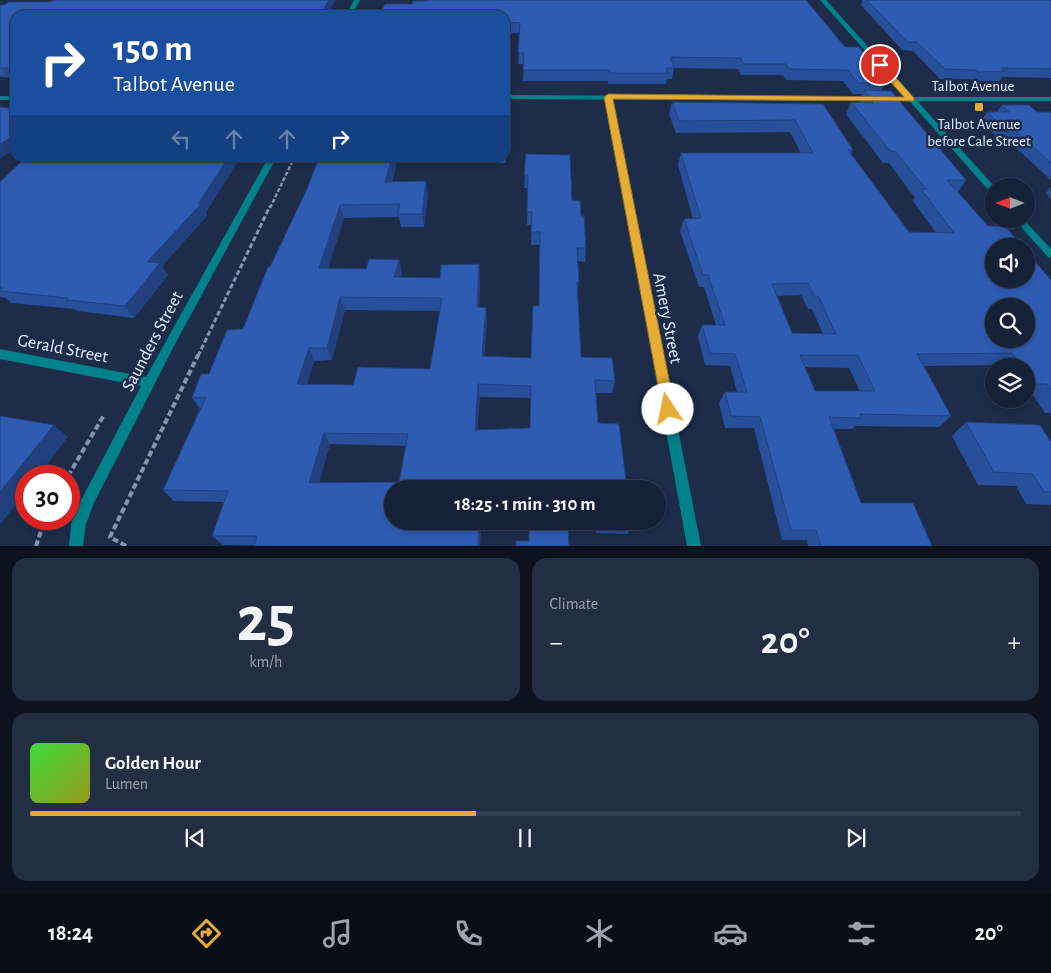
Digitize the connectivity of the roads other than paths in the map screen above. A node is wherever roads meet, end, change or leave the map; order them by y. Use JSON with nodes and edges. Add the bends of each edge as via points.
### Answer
{"nodes":[{"id":1,"x":823,"y":0,"type":"edge"},
{"id":2,"x":510,"y":97,"type":"edge"},
{"id":3,"x":608,"y":97,"type":"junction"},
{"id":4,"x":911,"y":99,"type":"junction"},
{"id":5,"x":1051,"y":99,"type":"edge"},
{"id":6,"x":270,"y":162,"type":"edge"},
{"id":7,"x":985,"y":182,"type":"edge"},
{"id":8,"x":1026,"y":228,"type":"edge"},
{"id":9,"x":1051,"y":255,"type":"edge"},
{"id":10,"x":0,"y":354,"type":"edge"},
{"id":11,"x":148,"y":382,"type":"junction"},
{"id":12,"x":76,"y":546,"type":"edge"},
{"id":13,"x":694,"y":546,"type":"edge"}],
"edges":[{"from":1,"to":4,"type":"street"},
{"from":2,"to":3,"type":"street","name":"Talbot Avenue"},
{"from":3,"to":4,"type":"street","name":"Talbot Avenue"},
{"from":3,"to":13,"type":"street","name":"Amery Street"},
{"from":4,"to":5,"type":"street","name":"Talbot Avenue"},
{"from":4,"to":7,"type":"street"},
{"from":6,"to":11,"type":"street","name":"Saunders Street"},
{"from":8,"to":9,"type":"street"},
{"from":10,"to":11,"type":"street","name":"Gerald Street"},
{"from":11,"to":12,"type":"street","name":"Saunders Street","via":[[84,510]]}]}
